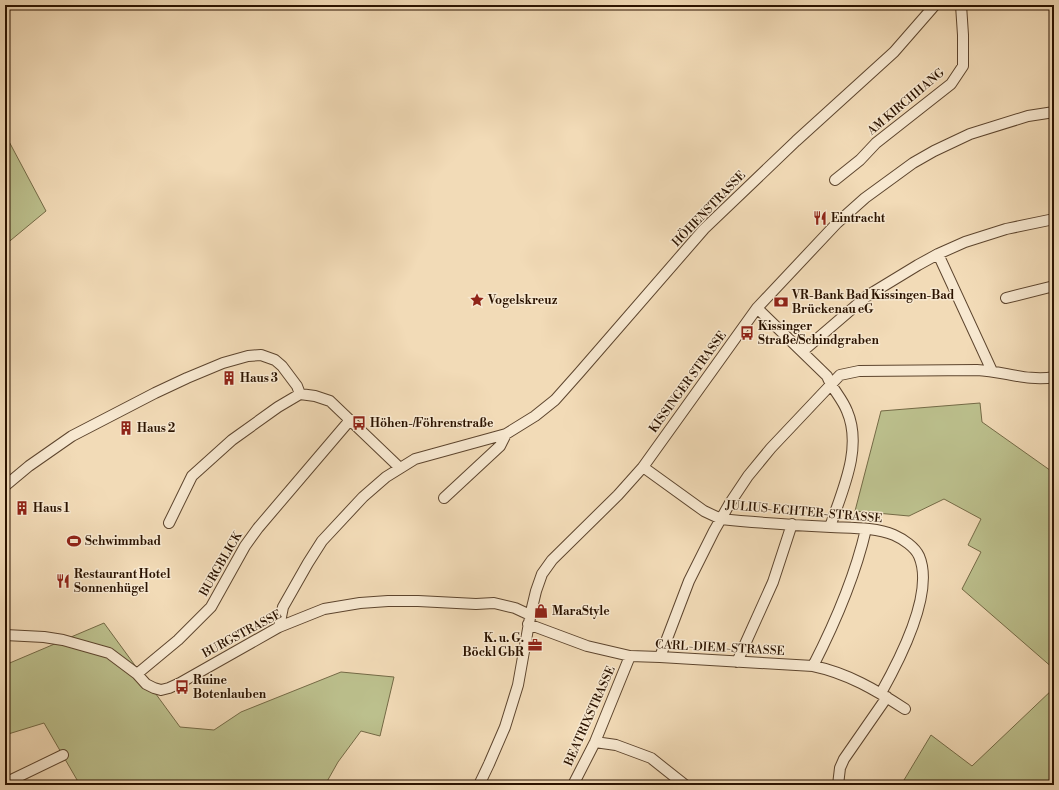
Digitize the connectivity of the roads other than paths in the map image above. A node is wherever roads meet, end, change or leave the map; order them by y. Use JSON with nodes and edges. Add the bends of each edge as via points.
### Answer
{"nodes":[{"id":1,"x":935,"y":5,"type":"edge"},
{"id":2,"x":961,"y":5,"type":"edge"},
{"id":3,"x":1054,"y":112,"type":"edge"},
{"id":4,"x":835,"y":180,"type":"dead end"},
{"id":5,"x":1054,"y":219,"type":"edge"},
{"id":6,"x":938,"y":254,"type":"junction"},
{"id":7,"x":1054,"y":286,"type":"edge"},
{"id":8,"x":1006,"y":298,"type":"dead end"},
{"id":9,"x":757,"y":308,"type":"junction"},
{"id":10,"x":803,"y":351,"type":"junction"},
{"id":11,"x":992,"y":371,"type":"junction"},
{"id":12,"x":1054,"y":377,"type":"edge"},
{"id":13,"x":830,"y":384,"type":"junction"},
{"id":14,"x":300,"y":394,"type":"junction"},
{"id":15,"x":350,"y":420,"type":"junction"},
{"id":16,"x":506,"y":434,"type":"junction"},
{"id":17,"x":643,"y":467,"type":"junction"},
{"id":18,"x":400,"y":468,"type":"junction"},
{"id":19,"x":5,"y":486,"type":"edge"},
{"id":20,"x":444,"y":498,"type":"dead end"},
{"id":21,"x":722,"y":519,"type":"junction"},
{"id":22,"x":169,"y":524,"type":"dead end"},
{"id":23,"x":792,"y":524,"type":"junction"},
{"id":24,"x":830,"y":527,"type":"junction"},
{"id":25,"x":866,"y":529,"type":"junction"},
{"id":26,"x":529,"y":619,"type":"junction"},
{"id":27,"x":279,"y":626,"type":"junction"},
{"id":28,"x":5,"y":635,"type":"edge"},
{"id":29,"x":630,"y":656,"type":"junction"},
{"id":30,"x":660,"y":657,"type":"junction"},
{"id":31,"x":737,"y":662,"type":"junction"},
{"id":32,"x":813,"y":666,"type":"junction"},
{"id":33,"x":137,"y":674,"type":"junction"},
{"id":34,"x":884,"y":695,"type":"junction"},
{"id":35,"x":905,"y":709,"type":"dead end"},
{"id":36,"x":595,"y":742,"type":"junction"},
{"id":37,"x":63,"y":755,"type":"dead end"},
{"id":38,"x":5,"y":783,"type":"edge"},
{"id":39,"x":478,"y":785,"type":"edge"},
{"id":40,"x":573,"y":785,"type":"edge"},
{"id":41,"x":685,"y":785,"type":"edge"},
{"id":42,"x":838,"y":785,"type":"edge"}],
"edges":[{"from":1,"to":16,"type":"street","name":"HÖHENSTRASSE","via":[[894,52],[704,229],[555,400]]},
{"from":2,"to":4,"type":"street","name":"AM KIRCHHANG","via":[[963,66],[950,84],[880,139],[860,160]]},
{"from":3,"to":9,"type":"street","name":"KISSINGER STRASSE","via":[[1028,116],[970,134],[913,163],[865,198],[837,223]]},
{"from":5,"to":6,"type":"street","via":[[1006,229]]},
{"from":6,"to":10,"type":"street","via":[[867,296]]},
{"from":6,"to":11,"type":"street"},
{"from":7,"to":8,"type":"street"},
{"from":9,"to":10,"type":"street"},
{"from":9,"to":17,"type":"street","name":"KISSINGER STRASSE"},
{"from":10,"to":13,"type":"street","via":[[827,376]]},
{"from":11,"to":12,"type":"street","via":[[1028,378]]},
{"from":11,"to":13,"type":"street","via":[[859,371],[840,374]]},
{"from":13,"to":21,"type":"street","via":[[748,476]]},
{"from":13,"to":24,"type":"street","via":[[847,410],[853,446]]},
{"from":14,"to":15,"type":"street","via":[[330,401]]},
{"from":14,"to":19,"type":"street","via":[[297,386],[275,360],[261,355],[224,363],[155,393],[72,436]]},
{"from":14,"to":22,"type":"street","via":[[232,440],[192,476]]},
{"from":15,"to":18,"type":"street"},
{"from":15,"to":33,"type":"street","name":"BURGBLICK","via":[[253,534],[211,607],[178,640]]},
{"from":16,"to":18,"type":"street","name":"HÖHENSTRASSE","via":[[430,454]]},
{"from":16,"to":20,"type":"street","name":"HÖHENSTRASSE","via":[[500,446]]},
{"from":17,"to":21,"type":"street","name":"JULIUS-ECHTER-STRASSE","via":[[704,511]]},
{"from":17,"to":26,"type":"street","name":"KISSINGER STRASSE","via":[[618,496],[552,560],[542,574]]},
{"from":18,"to":27,"type":"street","name":"HÖHENSTRASSE","via":[[363,497],[322,541],[283,607]]},
{"from":21,"to":23,"type":"street","name":"JULIUS-ECHTER-STRASSE"},
{"from":21,"to":30,"type":"street","via":[[689,581]]},
{"from":23,"to":24,"type":"street","name":"JULIUS-ECHTER-STRASSE"},
{"from":23,"to":31,"type":"street","via":[[773,582]]},
{"from":24,"to":25,"type":"street","name":"JULIUS-ECHTER-STRASSE"},
{"from":25,"to":32,"type":"street","via":[[851,581]]},
{"from":25,"to":34,"type":"street","name":"JULIUS-ECHTER-STRASSE","via":[[893,535],[909,544],[919,556],[924,574],[913,625]]},
{"from":26,"to":27,"type":"street","name":"BURGSTRASSE","via":[[515,608],[494,603],[388,601],[324,609]]},
{"from":26,"to":29,"type":"street","name":"CARL-DIEM-STRASSE","via":[[587,646]]},
{"from":26,"to":39,"type":"street","name":"KISSINGER STRASSE","via":[[518,685],[505,727]]},
{"from":27,"to":33,"type":"street","name":"BURGSTRASSE","via":[[168,688],[154,688]]},
{"from":28,"to":33,"type":"street","name":"BURGSTRASSE","via":[[63,640],[110,653]]},
{"from":29,"to":30,"type":"street","name":"CARL-DIEM-STRASSE"},
{"from":29,"to":36,"type":"street","name":"BEATRIXSTRASSE"},
{"from":30,"to":31,"type":"street","name":"CARL-DIEM-STRASSE"},
{"from":31,"to":32,"type":"street","name":"CARL-DIEM-STRASSE"},
{"from":32,"to":34,"type":"street","name":"CARL-DIEM-STRASSE","via":[[848,676]]},
{"from":34,"to":35,"type":"street","name":"CARL-DIEM-STRASSE"},
{"from":34,"to":42,"type":"street","name":"JULIUS-ECHTER-STRASSE","via":[[844,759]]},
{"from":36,"to":40,"type":"street","name":"BEATRIXSTRASSE"},
{"from":36,"to":41,"type":"street","via":[[651,758]]},
{"from":37,"to":38,"type":"street"}]}
